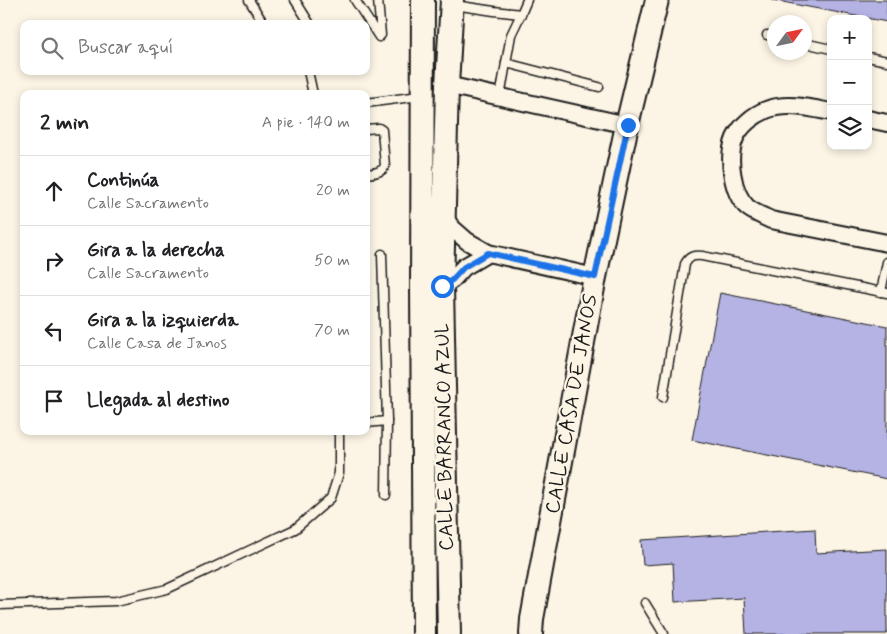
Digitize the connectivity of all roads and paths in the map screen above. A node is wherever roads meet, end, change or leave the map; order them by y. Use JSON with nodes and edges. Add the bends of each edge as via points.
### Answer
{"nodes":[{"id":1,"x":249,"y":0,"type":"edge"},
{"id":2,"x":295,"y":0,"type":"edge"},
{"id":3,"x":355,"y":0,"type":"edge"},
{"id":4,"x":378,"y":0,"type":"edge"},
{"id":5,"x":422,"y":0,"type":"edge"},
{"id":6,"x":527,"y":0,"type":"edge"},
{"id":7,"x":658,"y":0,"type":"edge"},
{"id":8,"x":452,"y":2,"type":"edge"},
{"id":9,"x":521,"y":14,"type":"junction"},
{"id":10,"x":262,"y":20,"type":"edge"},
{"id":11,"x":308,"y":20,"type":"edge"},
{"id":12,"x":368,"y":20,"type":"edge"},
{"id":13,"x":370,"y":23,"type":"edge"},
{"id":14,"x":812,"y":45,"type":"edge"},
{"id":15,"x":827,"y":48,"type":"edge"},
{"id":16,"x":872,"y":58,"type":"edge"},
{"id":17,"x":887,"y":61,"type":"edge"},
{"id":18,"x":506,"y":63,"type":"junction"},
{"id":19,"x":309,"y":75,"type":"edge"},
{"id":20,"x":447,"y":85,"type":"junction"},
{"id":21,"x":599,"y":88,"type":"dead end"},
{"id":22,"x":312,"y":90,"type":"edge"},
{"id":23,"x":422,"y":96,"type":"junction"},
{"id":24,"x":500,"y":97,"type":"junction"},
{"id":25,"x":370,"y":102,"type":"edge"},
{"id":26,"x":827,"y":111,"type":"edge"},
{"id":27,"x":872,"y":120,"type":"edge"},
{"id":28,"x":887,"y":123,"type":"edge"},
{"id":29,"x":628,"y":125,"type":"junction"},
{"id":30,"x":370,"y":129,"type":"edge"},
{"id":31,"x":370,"y":173,"type":"edge"},
{"id":32,"x":422,"y":214,"type":"junction"},
{"id":33,"x":444,"y":216,"type":"junction"},
{"id":34,"x":887,"y":243,"type":"edge"},
{"id":35,"x":488,"y":253,"type":"junction"},
{"id":36,"x":382,"y":254,"type":"dead end"},
{"id":37,"x":887,"y":262,"type":"edge"},
{"id":38,"x":595,"y":277,"type":"junction"},
{"id":39,"x":432,"y":287,"type":"junction"},
{"id":40,"x":884,"y":293,"type":"edge"},
{"id":41,"x":663,"y":397,"type":"dead end"},
{"id":42,"x":387,"y":421,"type":"junction"},
{"id":43,"x":370,"y":423,"type":"edge"},
{"id":44,"x":339,"y":435,"type":"edge"},
{"id":45,"x":386,"y":495,"type":"dead end"},
{"id":46,"x":645,"y":603,"type":"dead end"},
{"id":47,"x":0,"y":605,"type":"edge"},
{"id":48,"x":424,"y":634,"type":"edge"},
{"id":49,"x":449,"y":634,"type":"edge"},
{"id":50,"x":531,"y":634,"type":"edge"},
{"id":51,"x":664,"y":634,"type":"edge"}],
"edges":[{"from":1,"to":10,"type":"lane"},
{"from":2,"to":11,"type":"lane"},
{"from":3,"to":12,"type":"lane"},
{"from":4,"to":13,"type":"lane","via":[[379,37]]},
{"from":5,"to":23,"type":"main road","name":"CALLE BARRANCO AZUL"},
{"from":6,"to":9,"type":"lane"},
{"from":7,"to":29,"type":"main road","name":"CALLE CASA DE JANOS"},
{"from":8,"to":9,"type":"lane"},
{"from":8,"to":20,"type":"main road","name":"CALLE BARRANCO AZUL"},
{"from":9,"to":18,"type":"lane","via":[[511,35]]},
{"from":14,"to":15,"type":"lane"},
{"from":16,"to":17,"type":"lane"},
{"from":18,"to":21,"type":"lane"},
{"from":18,"to":24,"type":"lane"},
{"from":19,"to":22,"type":"lane"},
{"from":20,"to":24,"type":"street"},
{"from":20,"to":33,"type":"main road","name":"CALLE BARRANCO AZUL"},
{"from":23,"to":25,"type":"lane"},
{"from":23,"to":32,"type":"main road","name":"CALLE BARRANCO AZUL"},
{"from":24,"to":29,"type":"street"},
{"from":26,"to":34,"type":"street","via":[[797,106],[773,108],[744,125],[735,137],[732,150],[735,187],[746,206],[771,220]]},
{"from":27,"to":28,"type":"street"},
{"from":29,"to":38,"type":"main road","name":"CALLE CASA DE JANOS"},
{"from":30,"to":31,"type":"lane","via":[[382,130],[385,166]]},
{"from":32,"to":33,"type":"street"},
{"from":32,"to":39,"type":"main road","name":"CALLE BARRANCO AZUL"},
{"from":33,"to":35,"type":"street","via":[[467,241]]},
{"from":33,"to":39,"type":"main road","name":"CALLE BARRANCO AZUL"},
{"from":35,"to":38,"type":"street"},
{"from":35,"to":39,"type":"street","via":[[464,267],[452,280]]},
{"from":36,"to":42,"type":"lane"},
{"from":37,"to":40,"type":"lane"},
{"from":38,"to":50,"type":"main road","name":"CALLE CASA DE JANOS"},
{"from":39,"to":48,"type":"main road","name":"CALLE BARRANCO AZUL"},
{"from":39,"to":49,"type":"main road","name":"CALLE BARRANCO AZUL"},
{"from":40,"to":41,"type":"lane","via":[[693,256],[685,264]]},
{"from":42,"to":43,"type":"lane"},
{"from":42,"to":45,"type":"lane"},
{"from":44,"to":47,"type":"lane","via":[[339,473],[331,498],[295,529],[166,589],[116,601]]},
{"from":46,"to":51,"type":"lane"}]}
